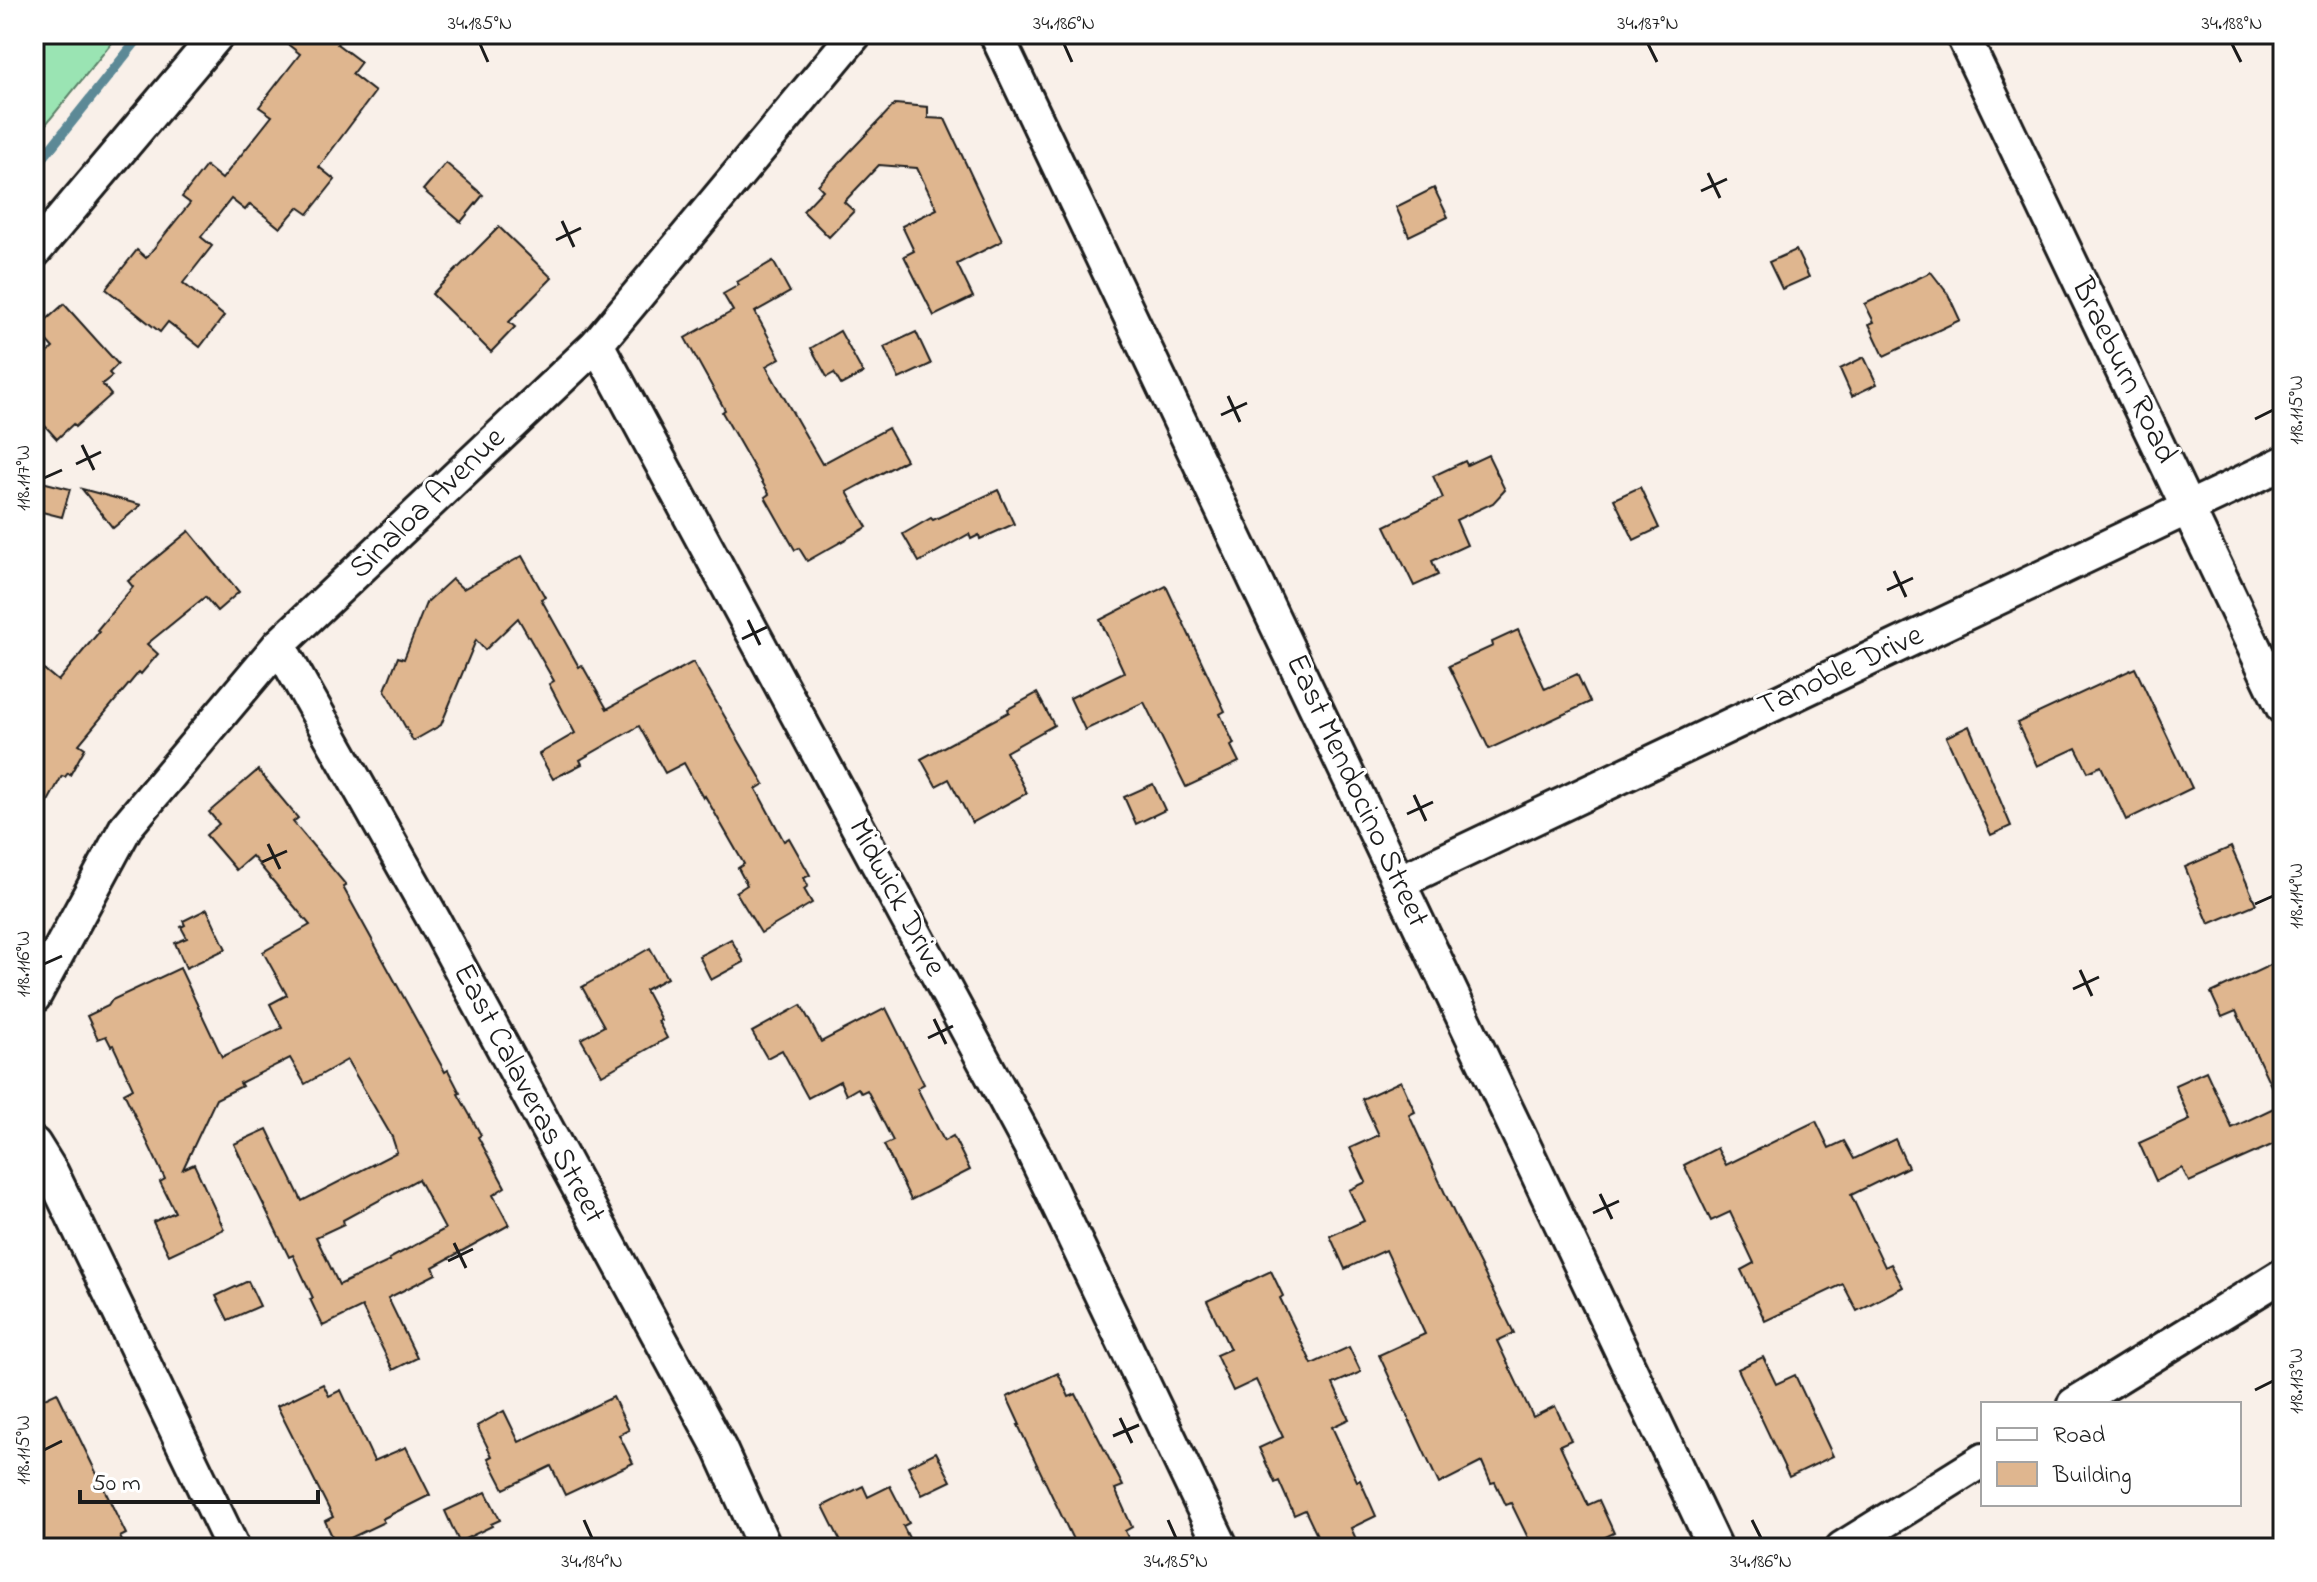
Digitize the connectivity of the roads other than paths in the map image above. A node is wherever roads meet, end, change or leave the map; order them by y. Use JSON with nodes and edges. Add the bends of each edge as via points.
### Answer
{"nodes":[{"id":1,"x":218,"y":34,"type":"edge"},
{"id":2,"x":855,"y":34,"type":"edge"},
{"id":3,"x":996,"y":34,"type":"edge"},
{"id":4,"x":1962,"y":34,"type":"edge"},
{"id":5,"x":34,"y":252,"type":"edge"},
{"id":6,"x":597,"y":344,"type":"junction"},
{"id":7,"x":2283,"y":463,"type":"edge"},
{"id":8,"x":2189,"y":508,"type":"junction"},
{"id":9,"x":279,"y":645,"type":"junction"},
{"id":10,"x":2283,"y":708,"type":"edge"},
{"id":11,"x":1399,"y":882,"type":"junction"},
{"id":12,"x":34,"y":997,"type":"edge"},
{"id":13,"x":34,"y":1144,"type":"edge"},
{"id":14,"x":2283,"y":1275,"type":"edge"},
{"id":15,"x":2077,"y":1402,"type":"edge"},
{"id":16,"x":1981,"y":1461,"type":"edge"},
{"id":17,"x":233,"y":1548,"type":"edge"},
{"id":18,"x":765,"y":1548,"type":"edge"},
{"id":19,"x":1222,"y":1548,"type":"edge"},
{"id":20,"x":1715,"y":1548,"type":"edge"},
{"id":21,"x":1842,"y":1548,"type":"edge"}],
"edges":[{"from":1,"to":5,"type":"street"},
{"from":2,"to":6,"type":"street","name":"Sinaloa Avenue"},
{"from":3,"to":11,"type":"street","name":"East Mendocino Street"},
{"from":4,"to":8,"type":"street","name":"Braeburn Road"},
{"from":6,"to":9,"type":"street","name":"Sinaloa Avenue"},
{"from":6,"to":19,"type":"street","name":"Midwick Drive","via":[[1031,1148]]},
{"from":7,"to":8,"type":"street","name":"Tanoble Drive"},
{"from":8,"to":10,"type":"street","name":"Braeburn Road"},
{"from":8,"to":11,"type":"street","name":"Tanoble Drive"},
{"from":9,"to":12,"type":"street","name":"Sinaloa Avenue","via":[[126,827]]},
{"from":9,"to":18,"type":"street","name":"East Calaveras Street","via":[[713,1435]]},
{"from":11,"to":20,"type":"street","name":"East Mendocino Street"},
{"from":13,"to":17,"type":"street"},
{"from":14,"to":15,"type":"street"},
{"from":16,"to":21,"type":"street"}]}
